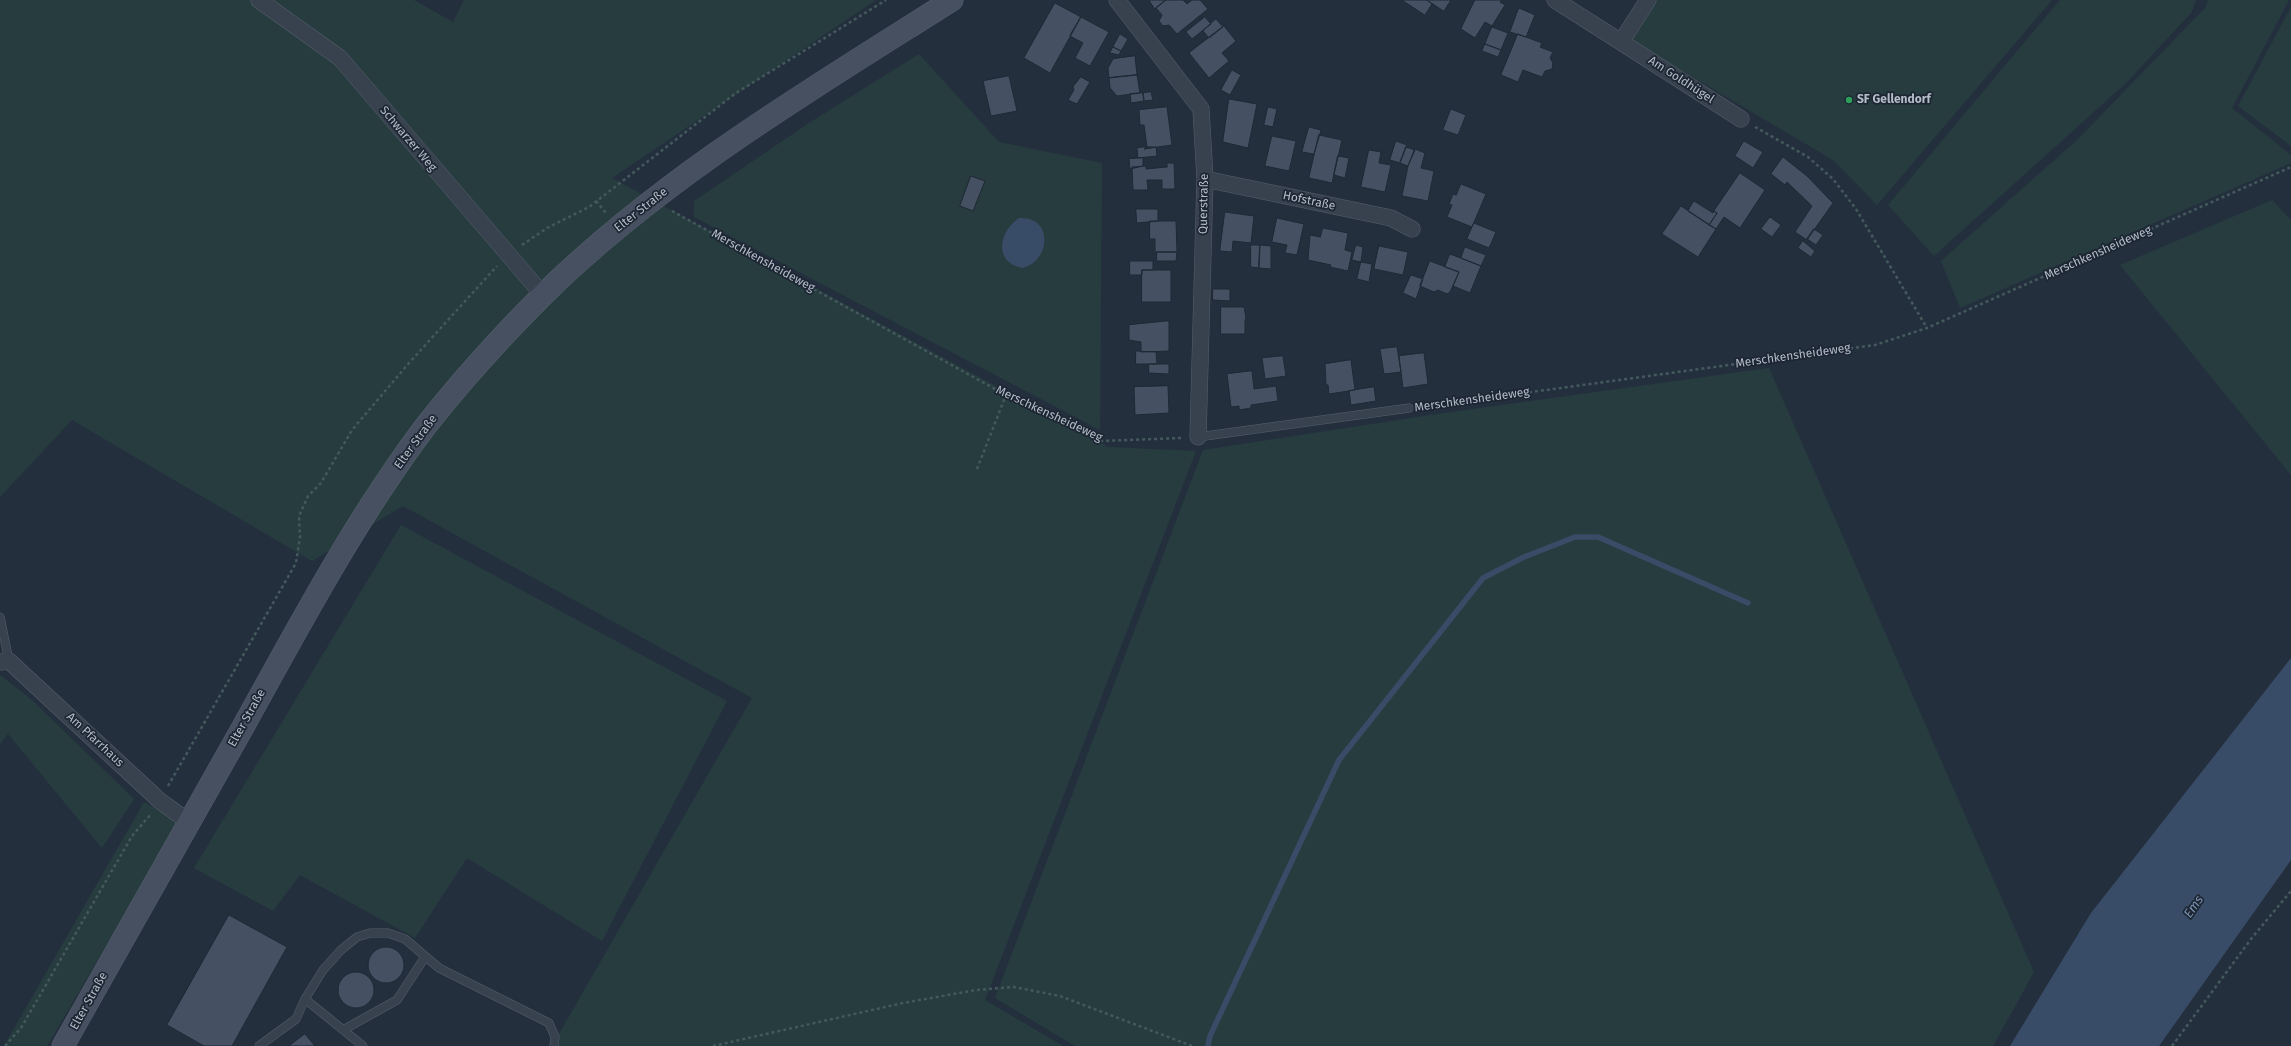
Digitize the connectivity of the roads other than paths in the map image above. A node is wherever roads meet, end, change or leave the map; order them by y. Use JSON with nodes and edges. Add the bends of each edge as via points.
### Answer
{"nodes":[{"id":1,"x":259,"y":0,"type":"edge"},
{"id":2,"x":952,"y":0,"type":"edge"},
{"id":3,"x":1117,"y":0,"type":"edge"},
{"id":4,"x":1555,"y":0,"type":"edge"},
{"id":5,"x":1648,"y":0,"type":"edge"},
{"id":6,"x":1621,"y":42,"type":"junction"},
{"id":7,"x":1741,"y":119,"type":"road end"},
{"id":8,"x":1205,"y":179,"type":"junction"},
{"id":9,"x":1412,"y":228,"type":"dead end"},
{"id":10,"x":543,"y":295,"type":"junction"},
{"id":11,"x":1409,"y":408,"type":"road end"},
{"id":12,"x":1198,"y":437,"type":"joint"},
{"id":13,"x":0,"y":617,"type":"edge"},
{"id":14,"x":4,"y":661,"type":"edge"},
{"id":15,"x":189,"y":822,"type":"junction"},
{"id":16,"x":426,"y":957,"type":"junction"},
{"id":17,"x":305,"y":999,"type":"junction"},
{"id":18,"x":343,"y":1030,"type":"junction"},
{"id":19,"x":63,"y":1046,"type":"edge"},
{"id":20,"x":259,"y":1046,"type":"edge"},
{"id":21,"x":363,"y":1046,"type":"edge"},
{"id":22,"x":554,"y":1046,"type":"edge"}],
"edges":[{"from":1,"to":10,"type":"street","name":"Schwarzer Weg","via":[[340,58]]},
{"from":2,"to":10,"type":"main road","name":"Elter Straße","via":[[754,126],[624,223]]},
{"from":3,"to":8,"type":"street","name":"Querstraße","via":[[1201,109]]},
{"from":4,"to":6,"type":"street","name":"Am Goldhügel"},
{"from":5,"to":6,"type":"street"},
{"from":6,"to":7,"type":"street","name":"Am Goldhügel"},
{"from":8,"to":9,"type":"street","name":"Hofstraße","via":[[1391,218]]},
{"from":8,"to":12,"type":"street","name":"Querstraße"},
{"from":10,"to":15,"type":"main road","name":"Elter Straße","via":[[480,362],[425,428],[364,517]]},
{"from":11,"to":12,"type":"lane","name":"Merschkensheideweg"},
{"from":13,"to":14,"type":"lane"},
{"from":14,"to":15,"type":"street","name":"Am Pfarrhaus","via":[[160,801]]},
{"from":15,"to":19,"type":"main road","name":"Elter Straße"},
{"from":16,"to":17,"type":"lane","via":[[405,939],[388,933],[370,933],[357,937],[323,970]]},
{"from":16,"to":18,"type":"lane","via":[[397,1000]]},
{"from":16,"to":22,"type":"lane","via":[[439,968],[549,1023],[555,1037]]},
{"from":17,"to":18,"type":"lane"},
{"from":17,"to":20,"type":"lane","via":[[296,1019]]},
{"from":18,"to":21,"type":"lane"}]}
